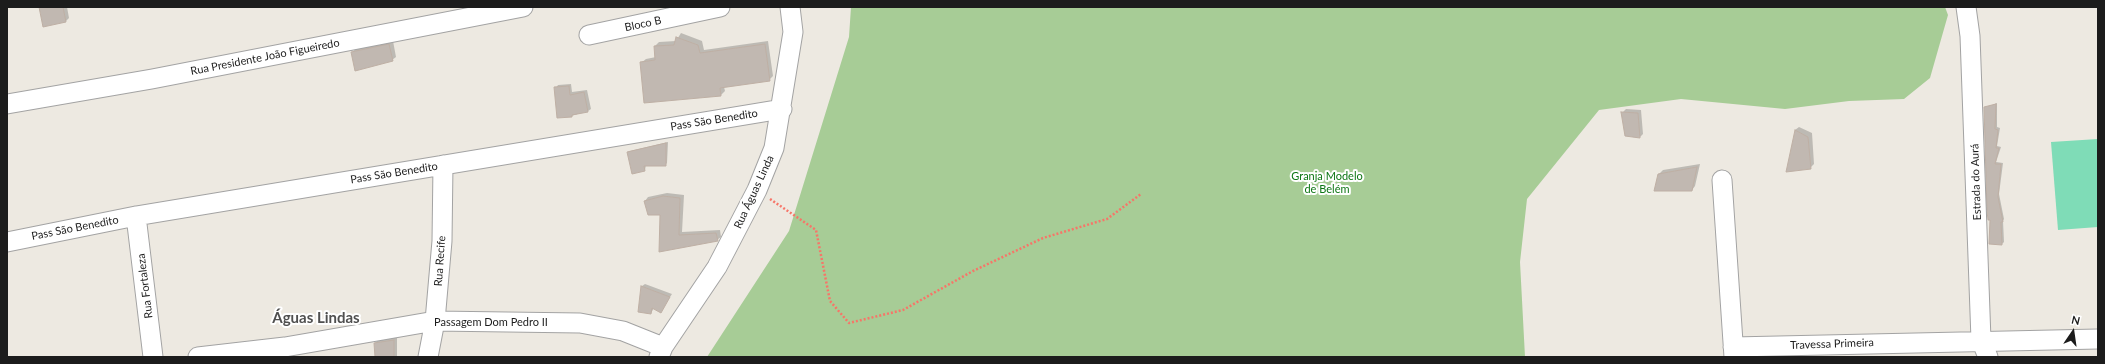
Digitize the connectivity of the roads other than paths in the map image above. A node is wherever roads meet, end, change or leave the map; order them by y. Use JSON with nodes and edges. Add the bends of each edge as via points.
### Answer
{"nodes":[{"id":1,"x":523,"y":7,"type":"edge"},
{"id":2,"x":720,"y":7,"type":"edge"},
{"id":3,"x":790,"y":7,"type":"edge"},
{"id":4,"x":1966,"y":7,"type":"edge"},
{"id":5,"x":589,"y":35,"type":"dead end"},
{"id":6,"x":7,"y":104,"type":"edge"},
{"id":7,"x":782,"y":109,"type":"junction"},
{"id":8,"x":443,"y":165,"type":"junction"},
{"id":9,"x":1722,"y":180,"type":"dead end"},
{"id":10,"x":136,"y":216,"type":"junction"},
{"id":11,"x":7,"y":242,"type":"edge"},
{"id":12,"x":435,"y":321,"type":"junction"},
{"id":13,"x":2098,"y":339,"type":"edge"},
{"id":14,"x":1984,"y":349,"type":"edge"},
{"id":15,"x":661,"y":352,"type":"edge"},
{"id":16,"x":1734,"y":352,"type":"edge"},
{"id":17,"x":154,"y":357,"type":"edge"},
{"id":18,"x":198,"y":357,"type":"edge"},
{"id":19,"x":428,"y":357,"type":"edge"}],
"edges":[{"from":1,"to":6,"type":"street","name":"Rua Presidente João Figueiredo","via":[[167,76]]},
{"from":2,"to":5,"type":"street","name":"Bloco B"},
{"from":3,"to":7,"type":"street","name":"Rua Águas Linda","via":[[793,32]]},
{"from":4,"to":14,"type":"street","name":"Estrada do Aurá","via":[[1970,36]]},
{"from":7,"to":8,"type":"street","name":"Pass São Benedito"},
{"from":7,"to":15,"type":"street","name":"Rua Águas Linda","via":[[774,148],[757,190],[717,268]]},
{"from":8,"to":10,"type":"street","name":"Pass São Benedito"},
{"from":8,"to":12,"type":"street","name":"Rua Recife","via":[[442,241]]},
{"from":9,"to":16,"type":"street","name":"Travessa Primeira"},
{"from":10,"to":11,"type":"street","name":"Pass São Benedito"},
{"from":10,"to":17,"type":"street","name":"Rua Fortaleza"},
{"from":12,"to":15,"type":"street","name":"Passagem Dom Pedro II","via":[[580,323],[623,331]]},
{"from":12,"to":18,"type":"street","name":"Passagem Dom Pedro II","via":[[285,347]]},
{"from":12,"to":19,"type":"street","name":"Rua Recife"},
{"from":13,"to":14,"type":"street","name":"Travessa Primeira"},
{"from":14,"to":16,"type":"street","name":"Travessa Primeira"}]}
